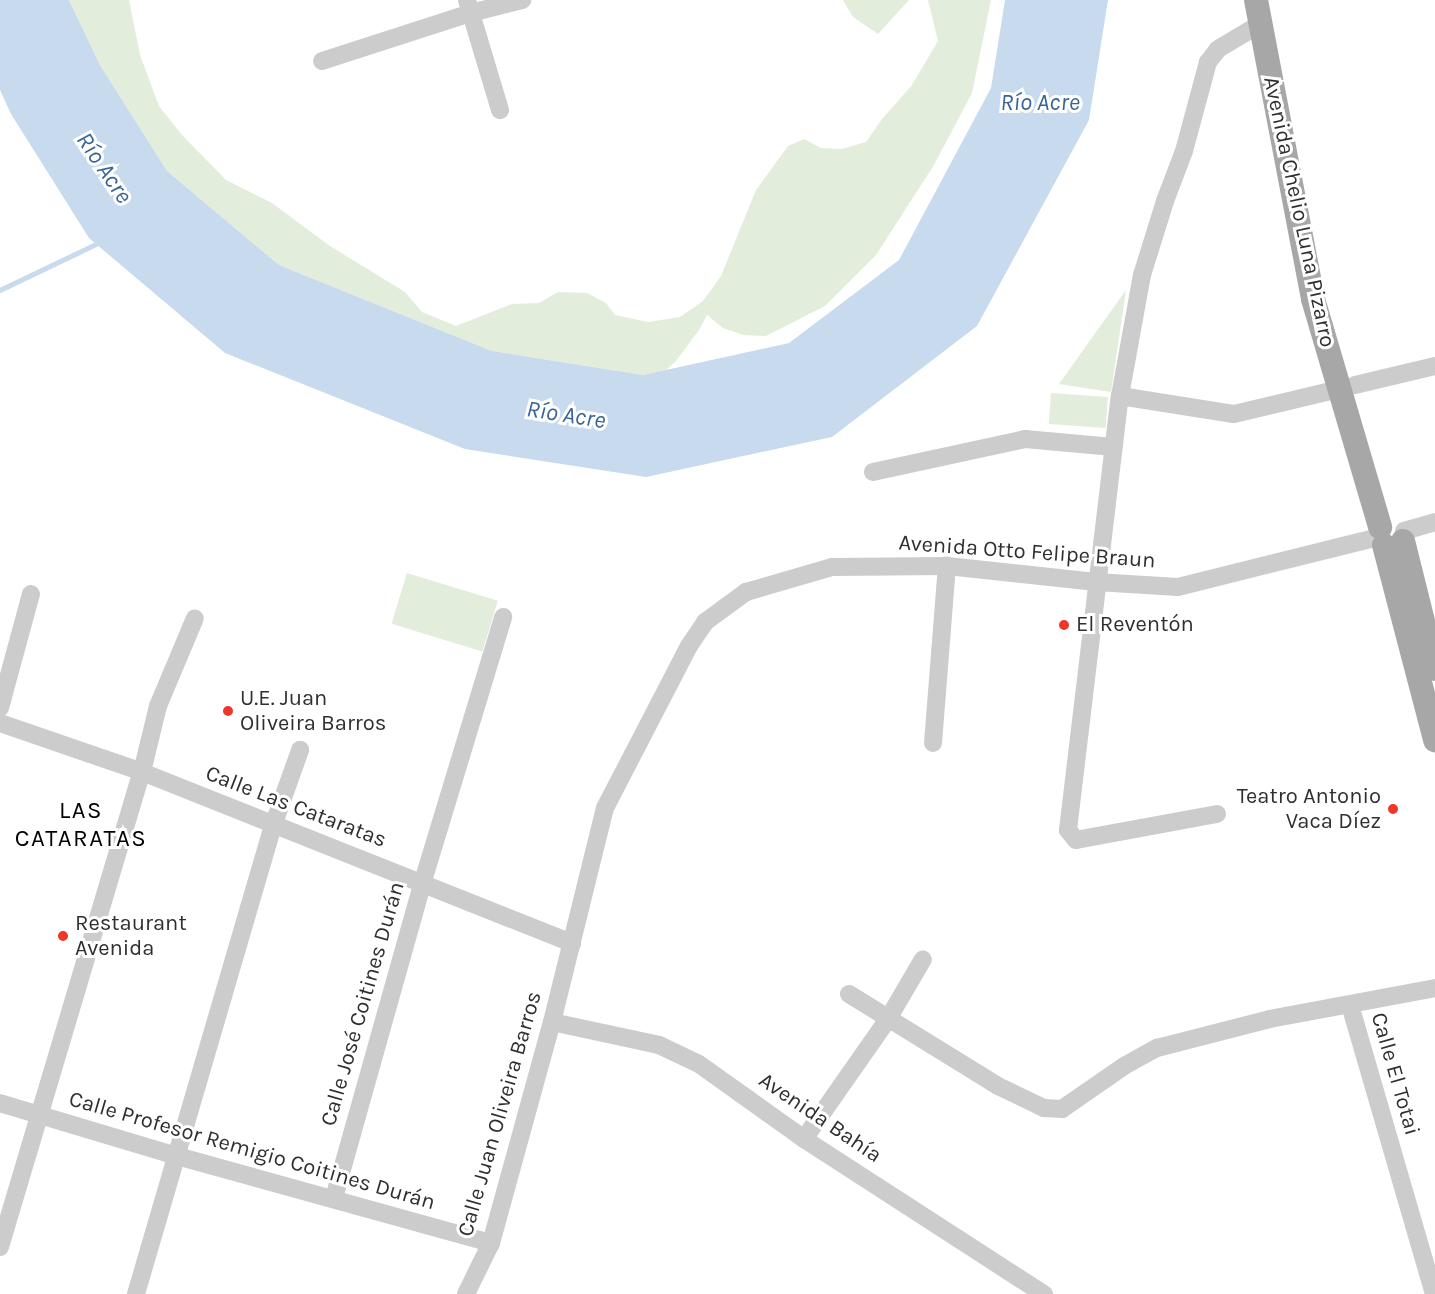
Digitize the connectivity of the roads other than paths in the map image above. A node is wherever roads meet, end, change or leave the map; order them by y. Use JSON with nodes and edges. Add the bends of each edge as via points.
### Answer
{"nodes":[{"id":1,"x":522,"y":0,"type":"edge"},
{"id":2,"x":1256,"y":0,"type":"edge"},
{"id":3,"x":1272,"y":0,"type":"edge"},
{"id":4,"x":469,"y":7,"type":"edge"},
{"id":5,"x":1260,"y":24,"type":"junction"},
{"id":6,"x":322,"y":61,"type":"dead end"},
{"id":7,"x":500,"y":110,"type":"dead end"},
{"id":8,"x":1435,"y":366,"type":"edge"},
{"id":9,"x":1347,"y":387,"type":"junction"},
{"id":10,"x":1120,"y":396,"type":"junction"},
{"id":11,"x":1114,"y":447,"type":"junction"},
{"id":12,"x":873,"y":472,"type":"dead end"},
{"id":13,"x":1435,"y":522,"type":"edge"},
{"id":14,"x":1391,"y":533,"type":"junction"},
{"id":15,"x":947,"y":566,"type":"junction"},
{"id":16,"x":1096,"y":582,"type":"junction"},
{"id":17,"x":31,"y":594,"type":"dead end"},
{"id":18,"x":503,"y":617,"type":"dead end"},
{"id":19,"x":195,"y":618,"type":"dead end"},
{"id":20,"x":1435,"y":669,"type":"edge"},
{"id":21,"x":0,"y":708,"type":"edge"},
{"id":22,"x":0,"y":723,"type":"edge"},
{"id":23,"x":1435,"y":740,"type":"edge"},
{"id":24,"x":933,"y":743,"type":"dead end"},
{"id":25,"x":300,"y":750,"type":"dead end"},
{"id":26,"x":142,"y":772,"type":"junction"},
{"id":27,"x":1217,"y":814,"type":"dead end"},
{"id":28,"x":273,"y":826,"type":"junction"},
{"id":29,"x":423,"y":881,"type":"junction"},
{"id":30,"x":572,"y":943,"type":"junction"},
{"id":31,"x":923,"y":959,"type":"dead end"},
{"id":32,"x":1435,"y":988,"type":"edge"},
{"id":33,"x":849,"y":994,"type":"dead end"},
{"id":34,"x":1350,"y":1005,"type":"junction"},
{"id":35,"x":888,"y":1019,"type":"junction"},
{"id":36,"x":552,"y":1022,"type":"junction"},
{"id":37,"x":0,"y":1103,"type":"edge"},
{"id":38,"x":38,"y":1116,"type":"junction"},
{"id":39,"x":804,"y":1138,"type":"junction"},
{"id":40,"x":177,"y":1156,"type":"junction"},
{"id":41,"x":334,"y":1198,"type":"junction"},
{"id":42,"x":491,"y":1243,"type":"junction"},
{"id":43,"x":0,"y":1247,"type":"edge"},
{"id":44,"x":1033,"y":1291,"type":"edge"},
{"id":45,"x":136,"y":1294,"type":"edge"},
{"id":46,"x":466,"y":1294,"type":"edge"},
{"id":47,"x":1434,"y":1294,"type":"edge"}],
"edges":[{"from":1,"to":4,"type":"street"},
{"from":2,"to":5,"type":"main road","name":"Avenida Chelio Luna Pizarro"},
{"from":3,"to":9,"type":"main road","name":"Avenida Chelio Luna Pizarro"},
{"from":4,"to":6,"type":"street"},
{"from":4,"to":7,"type":"street"},
{"from":5,"to":9,"type":"main road","name":"Avenida Chelio Luna Pizarro","via":[[1313,298]]},
{"from":5,"to":10,"type":"street","via":[[1218,49],[1208,62],[1184,151],[1142,275]]},
{"from":8,"to":9,"type":"street"},
{"from":9,"to":10,"type":"street","via":[[1234,414]]},
{"from":9,"to":14,"type":"main road","name":"Avenida Chelio Luna Pizarro"},
{"from":10,"to":11,"type":"street"},
{"from":11,"to":12,"type":"street","via":[[1025,439]]},
{"from":11,"to":16,"type":"street"},
{"from":13,"to":14,"type":"street","name":"Avenida Otto Felipe Braun"},
{"from":14,"to":16,"type":"street","name":"Avenida Otto Felipe Braun","via":[[1178,587]]},
{"from":14,"to":20,"type":"main road","name":"Avenida Chelio Luna Pizarro"},
{"from":14,"to":23,"type":"main road","name":"Avenida Chelio Luna Pizarro"},
{"from":15,"to":16,"type":"street","name":"Avenida Otto Felipe Braun"},
{"from":15,"to":24,"type":"street"},
{"from":15,"to":30,"type":"street","name":"Avenida Otto Felipe Braun","via":[[832,567],[746,592],[705,622],[605,808]]},
{"from":16,"to":27,"type":"street","via":[[1068,830],[1076,840]]},
{"from":17,"to":21,"type":"street"},
{"from":18,"to":29,"type":"street","name":"Calle José Coitines Durán"},
{"from":19,"to":26,"type":"street","via":[[159,706]]},
{"from":22,"to":26,"type":"street","name":"Calle Las Cataratas"},
{"from":25,"to":28,"type":"street"},
{"from":26,"to":28,"type":"street","name":"Calle Las Cataratas"},
{"from":26,"to":38,"type":"street"},
{"from":28,"to":29,"type":"street","name":"Calle Las Cataratas"},
{"from":28,"to":40,"type":"street"},
{"from":29,"to":30,"type":"street","name":"Calle Las Cataratas"},
{"from":29,"to":41,"type":"street","name":"Calle José Coitines Durán"},
{"from":30,"to":36,"type":"street","name":"Calle Juan Oliveira Barros"},
{"from":31,"to":35,"type":"street"},
{"from":32,"to":34,"type":"street"},
{"from":33,"to":35,"type":"street"},
{"from":34,"to":35,"type":"street","via":[[1270,1019],[1157,1048],[1062,1109],[1044,1108],[998,1086]]},
{"from":34,"to":47,"type":"street","name":"Calle El Totai"},
{"from":35,"to":39,"type":"street"},
{"from":36,"to":39,"type":"street","name":"Avenida Bahía","via":[[659,1045],[699,1064]]},
{"from":36,"to":42,"type":"street","name":"Calle Juan Oliveira Barros"},
{"from":37,"to":38,"type":"street","name":"Calle Profesor Remigio Coitines Durán"},
{"from":38,"to":40,"type":"street","name":"Calle Profesor Remigio Coitines Durán"},
{"from":38,"to":43,"type":"street"},
{"from":39,"to":44,"type":"street","name":"Avenida Bahía"},
{"from":40,"to":41,"type":"street","name":"Calle Profesor Remigio Coitines Durán"},
{"from":40,"to":45,"type":"street"},
{"from":41,"to":42,"type":"street","name":"Calle Profesor Remigio Coitines Durán"},
{"from":42,"to":46,"type":"street","name":"Calle Juan Oliveira Barros"}]}
